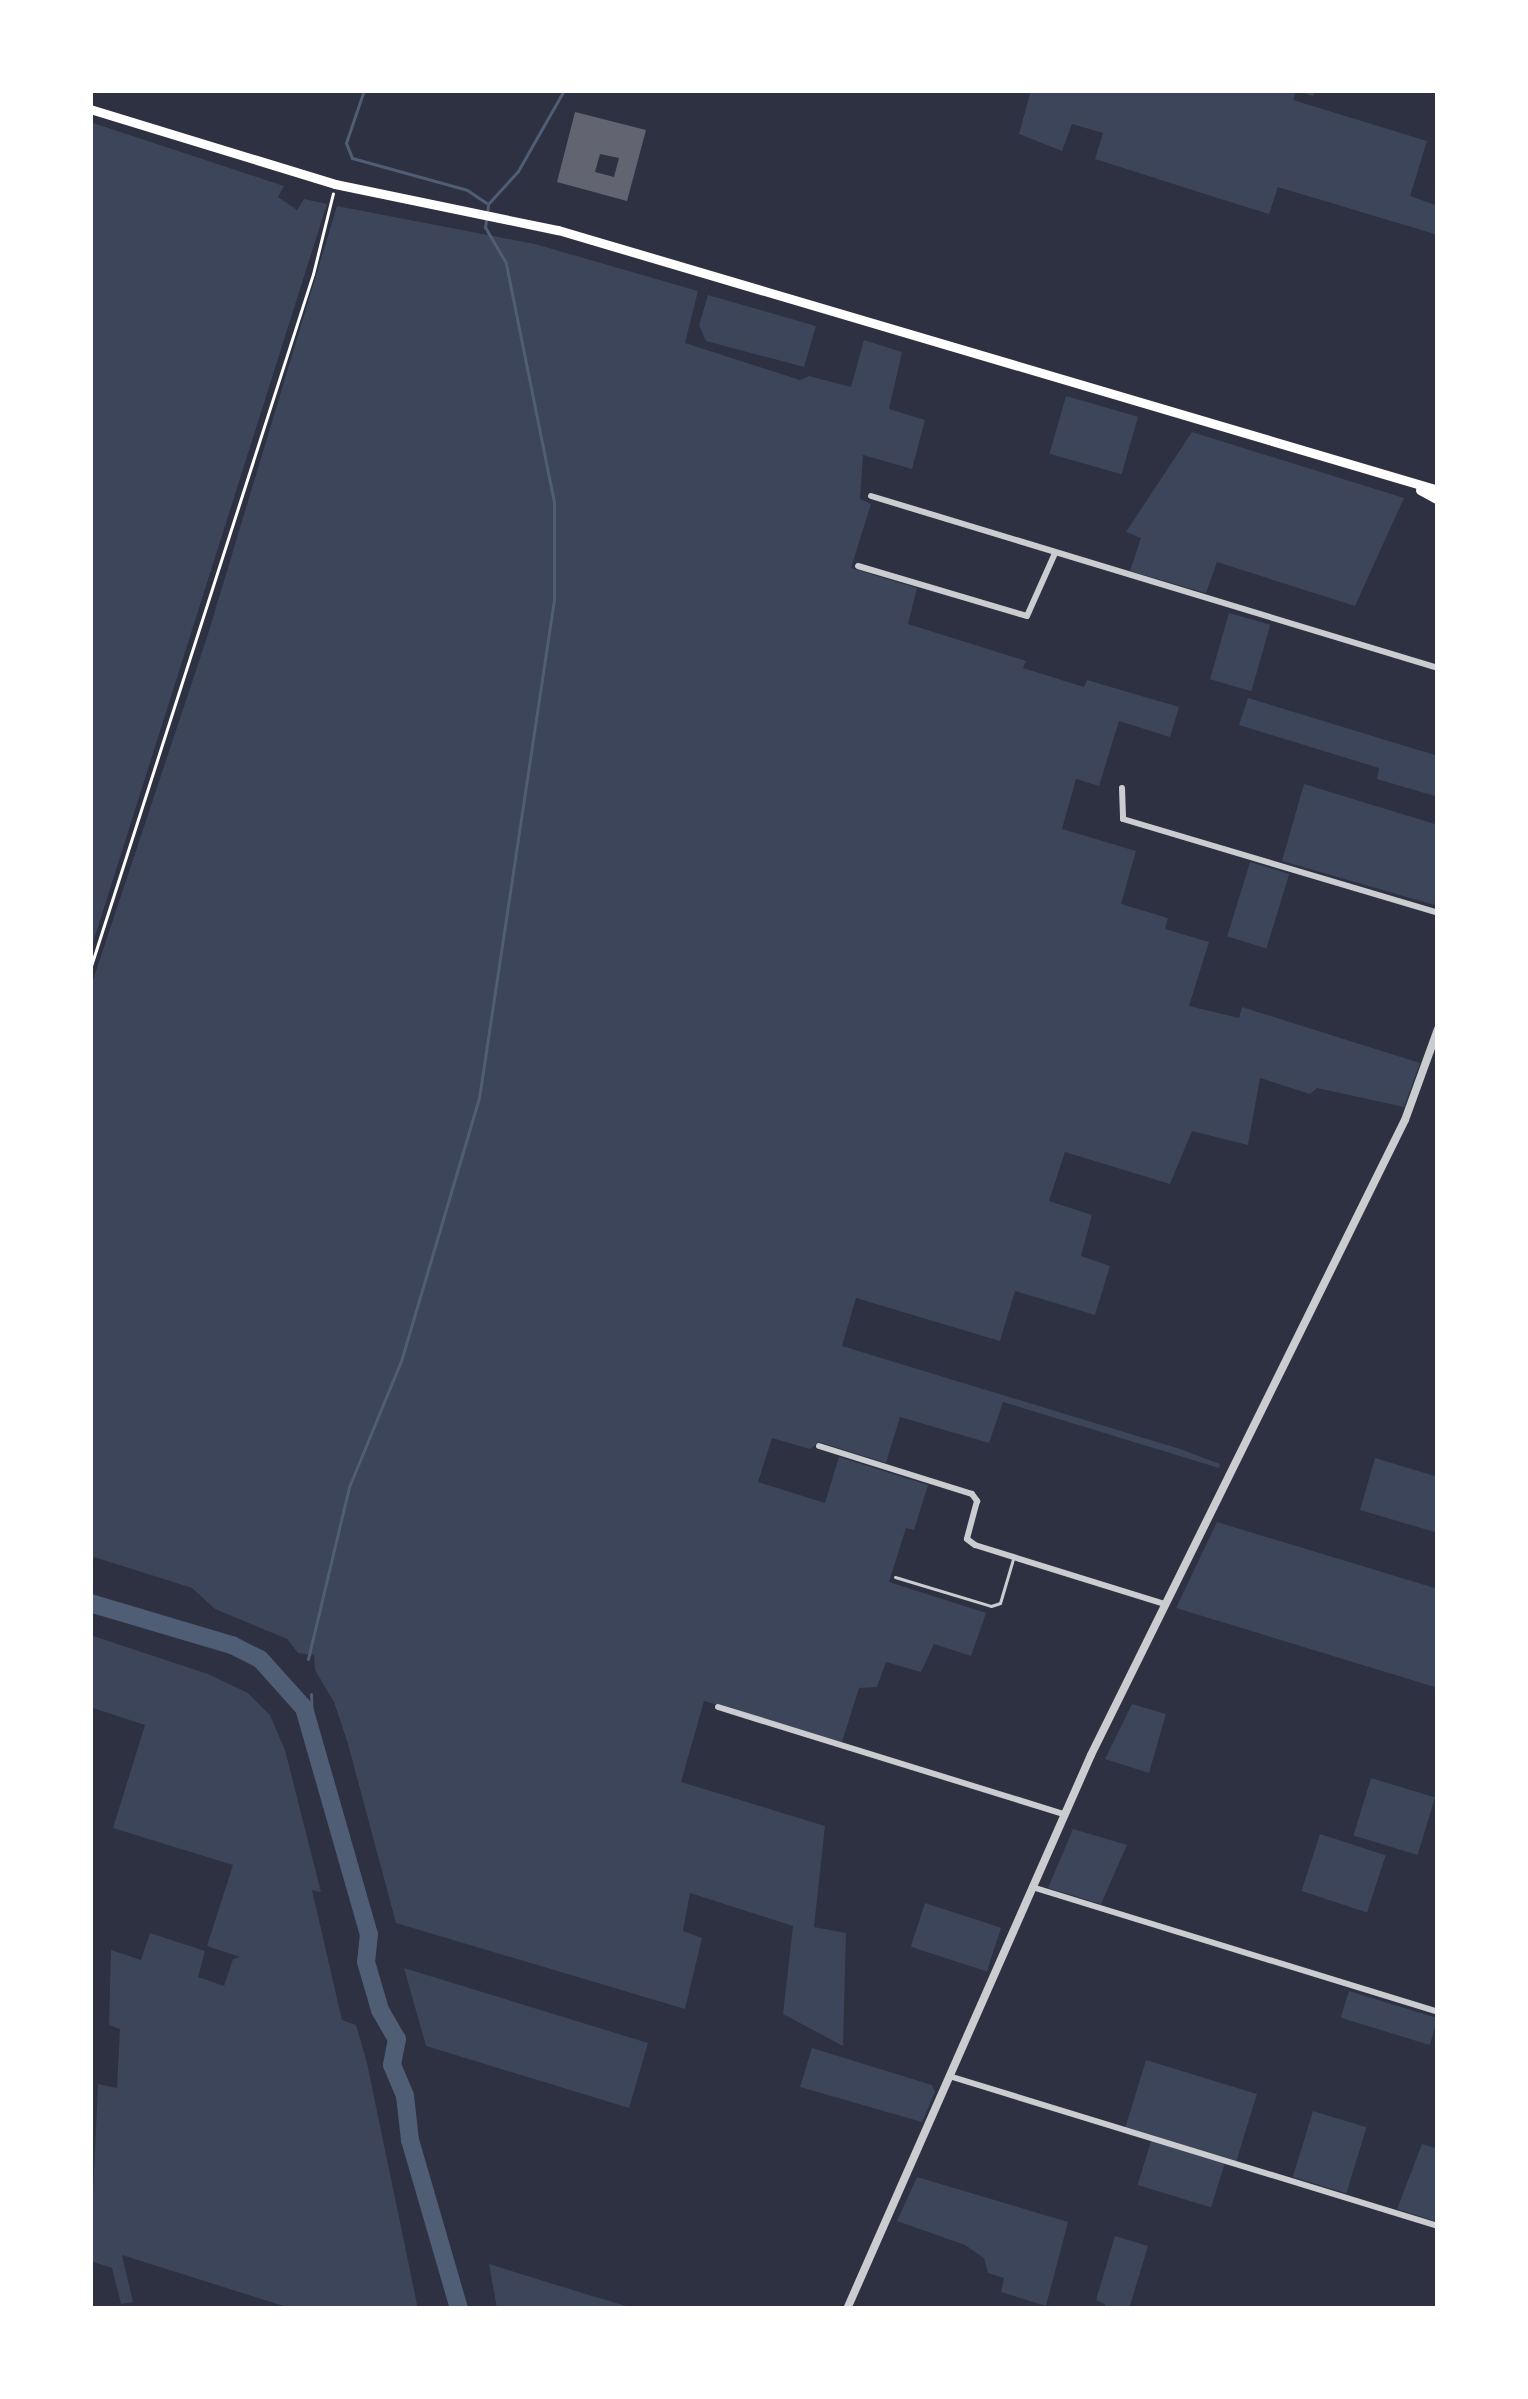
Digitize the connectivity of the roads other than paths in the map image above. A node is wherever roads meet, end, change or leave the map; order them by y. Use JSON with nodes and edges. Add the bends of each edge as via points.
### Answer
{"nodes":[{"id":1,"x":90,"y":109,"type":"edge"},
{"id":2,"x":1410,"y":484,"type":"junction"},
{"id":3,"x":1438,"y":490,"type":"edge"},
{"id":4,"x":871,"y":496,"type":"dead end"},
{"id":5,"x":1438,"y":500,"type":"edge"},
{"id":6,"x":1055,"y":553,"type":"junction"},
{"id":7,"x":858,"y":566,"type":"dead end"},
{"id":8,"x":1438,"y":668,"type":"edge"},
{"id":9,"x":1123,"y":788,"type":"dead end"},
{"id":10,"x":1438,"y":913,"type":"edge"},
{"id":11,"x":1438,"y":1029,"type":"edge"},
{"id":12,"x":819,"y":1446,"type":"dead end"},
{"id":13,"x":1014,"y":1557,"type":"junction"},
{"id":14,"x":896,"y":1577,"type":"dead end"},
{"id":15,"x":1165,"y":1604,"type":"junction"},
{"id":16,"x":718,"y":1707,"type":"dead end"},
{"id":17,"x":1064,"y":1814,"type":"junction"},
{"id":18,"x":1032,"y":1887,"type":"junction"},
{"id":19,"x":1438,"y":2012,"type":"edge"},
{"id":20,"x":949,"y":2076,"type":"junction"},
{"id":21,"x":1438,"y":2226,"type":"edge"},
{"id":22,"x":847,"y":2309,"type":"edge"}],
"edges":[{"from":1,"to":2,"type":"main road","via":[[335,184],[736,281]]},
{"from":2,"to":3,"type":"main road"},
{"from":2,"to":5,"type":"main road"},
{"from":4,"to":6,"type":"street"},
{"from":6,"to":7,"type":"street","via":[[1028,616]]},
{"from":6,"to":8,"type":"street"},
{"from":9,"to":10,"type":"street","via":[[1120,815],[1128,820]]},
{"from":11,"to":15,"type":"street","via":[[1405,1120]]},
{"from":12,"to":13,"type":"street","via":[[972,1494],[967,1539]]},
{"from":13,"to":14,"type":"lane","via":[[1000,1603],[991,1606]]},
{"from":13,"to":15,"type":"street"},
{"from":15,"to":17,"type":"street"},
{"from":16,"to":17,"type":"street"},
{"from":17,"to":18,"type":"street"},
{"from":18,"to":19,"type":"street"},
{"from":18,"to":20,"type":"street"},
{"from":20,"to":21,"type":"street"},
{"from":20,"to":22,"type":"street"}]}
